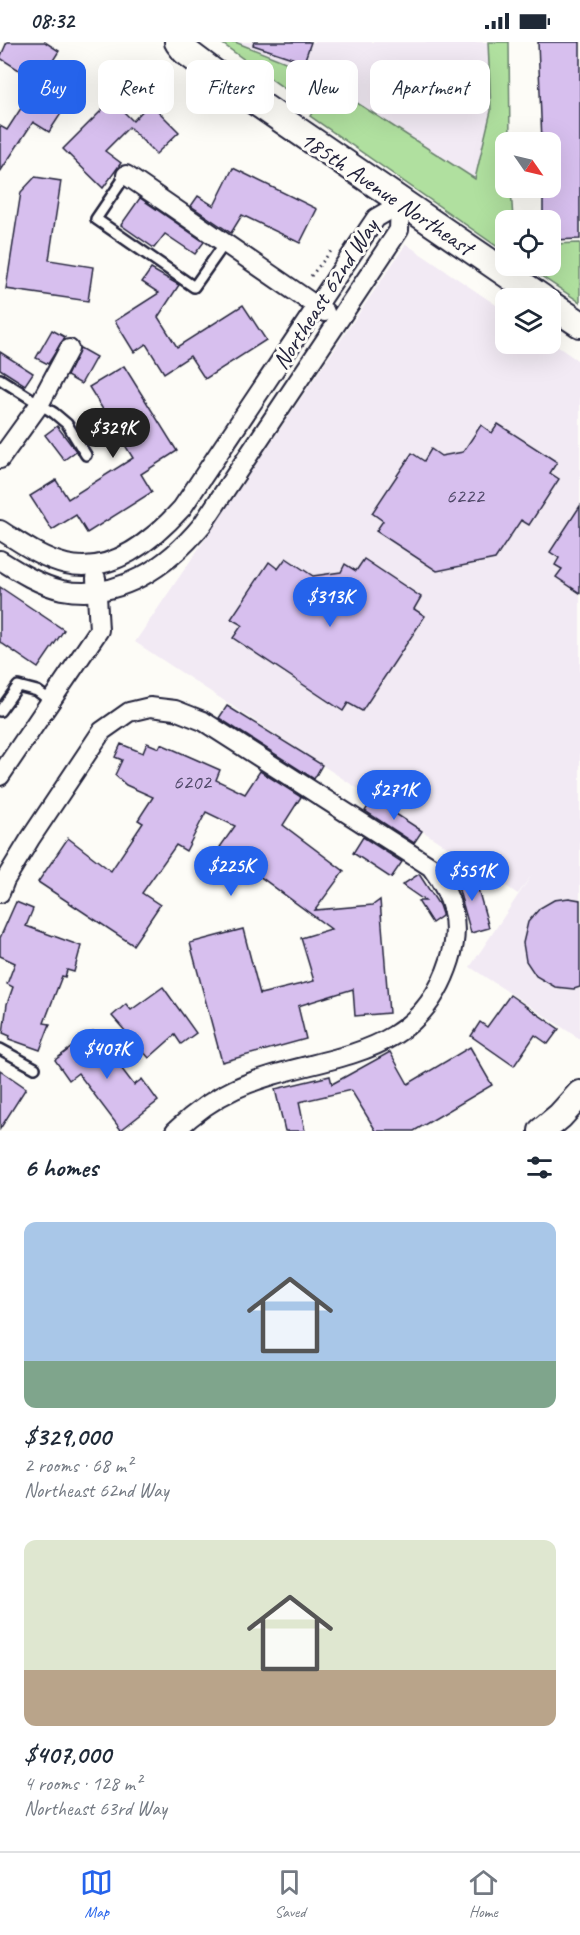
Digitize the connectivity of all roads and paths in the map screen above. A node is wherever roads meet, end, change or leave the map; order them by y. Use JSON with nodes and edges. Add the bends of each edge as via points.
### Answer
{"nodes":[{"id":1,"x":178,"y":42,"type":"edge"},
{"id":2,"x":126,"y":175,"type":"joint"},
{"id":3,"x":400,"y":204,"type":"junction"},
{"id":4,"x":225,"y":243,"type":"junction"},
{"id":5,"x":527,"y":288,"type":"edge"},
{"id":6,"x":317,"y":306,"type":"junction"},
{"id":7,"x":561,"y":310,"type":"edge"},
{"id":8,"x":337,"y":320,"type":"junction"},
{"id":9,"x":578,"y":320,"type":"edge"},
{"id":10,"x":69,"y":349,"type":"dead end"},
{"id":11,"x":0,"y":379,"type":"edge"},
{"id":12,"x":39,"y":405,"type":"junction"},
{"id":13,"x":86,"y":455,"type":"dead end"},
{"id":14,"x":0,"y":459,"type":"edge"},
{"id":15,"x":0,"y":530,"type":"edge"},
{"id":16,"x":0,"y":560,"type":"edge"},
{"id":17,"x":94,"y":565,"type":"junction"},
{"id":18,"x":97,"y":590,"type":"junction"},
{"id":19,"x":51,"y":701,"type":"junction"},
{"id":20,"x":0,"y":711,"type":"edge"},
{"id":21,"x":0,"y":776,"type":"edge"},
{"id":22,"x":0,"y":893,"type":"edge"},
{"id":23,"x":0,"y":1049,"type":"edge"},
{"id":24,"x":35,"y":1068,"type":"dead end"},
{"id":25,"x":580,"y":1094,"type":"edge"},
{"id":26,"x":175,"y":1131,"type":"edge"},
{"id":27,"x":542,"y":1131,"type":"edge"}],
"edges":[{"from":1,"to":3,"type":"street","name":"185th Avenue Northeast","via":[[221,78]]},
{"from":2,"to":4,"type":"street"},
{"from":2,"to":4,"type":"lane","via":[[96,219],[194,287]]},
{"from":3,"to":5,"type":"street","name":"185th Avenue Northeast"},
{"from":3,"to":6,"type":"street","name":"Northeast 62nd Way","via":[[376,218]]},
{"from":3,"to":8,"type":"street","name":"Northeast 62nd Way","via":[[399,230]]},
{"from":4,"to":6,"type":"street"},
{"from":6,"to":8,"type":"street"},
{"from":6,"to":17,"type":"street","name":"Northeast 62nd Way","via":[[182,508],[141,546]]},
{"from":7,"to":9,"type":"street"},
{"from":8,"to":18,"type":"street","name":"Northeast 62nd Way","via":[[184,547],[133,583]]},
{"from":10,"to":12,"type":"street"},
{"from":11,"to":12,"type":"lane"},
{"from":12,"to":13,"type":"lane","via":[[67,424]]},
{"from":12,"to":14,"type":"street"},
{"from":15,"to":17,"type":"street","via":[[37,554],[67,565]]},
{"from":16,"to":18,"type":"street","name":"Northeast 62nd Way","via":[[26,577],[62,590]]},
{"from":17,"to":18,"type":"street"},
{"from":18,"to":19,"type":"street","via":[[99,630]]},
{"from":19,"to":20,"type":"lane","via":[[37,691],[18,686]]},
{"from":19,"to":21,"type":"street"},
{"from":22,"to":26,"type":"street","via":[[102,731],[129,712],[150,707],[175,710],[203,721],[431,867],[447,888],[456,930],[453,951],[442,986],[413,1020],[392,1038],[362,1052],[235,1089],[204,1106]]},
{"from":23,"to":24,"type":"lane"},
{"from":25,"to":27,"type":"street"}]}
